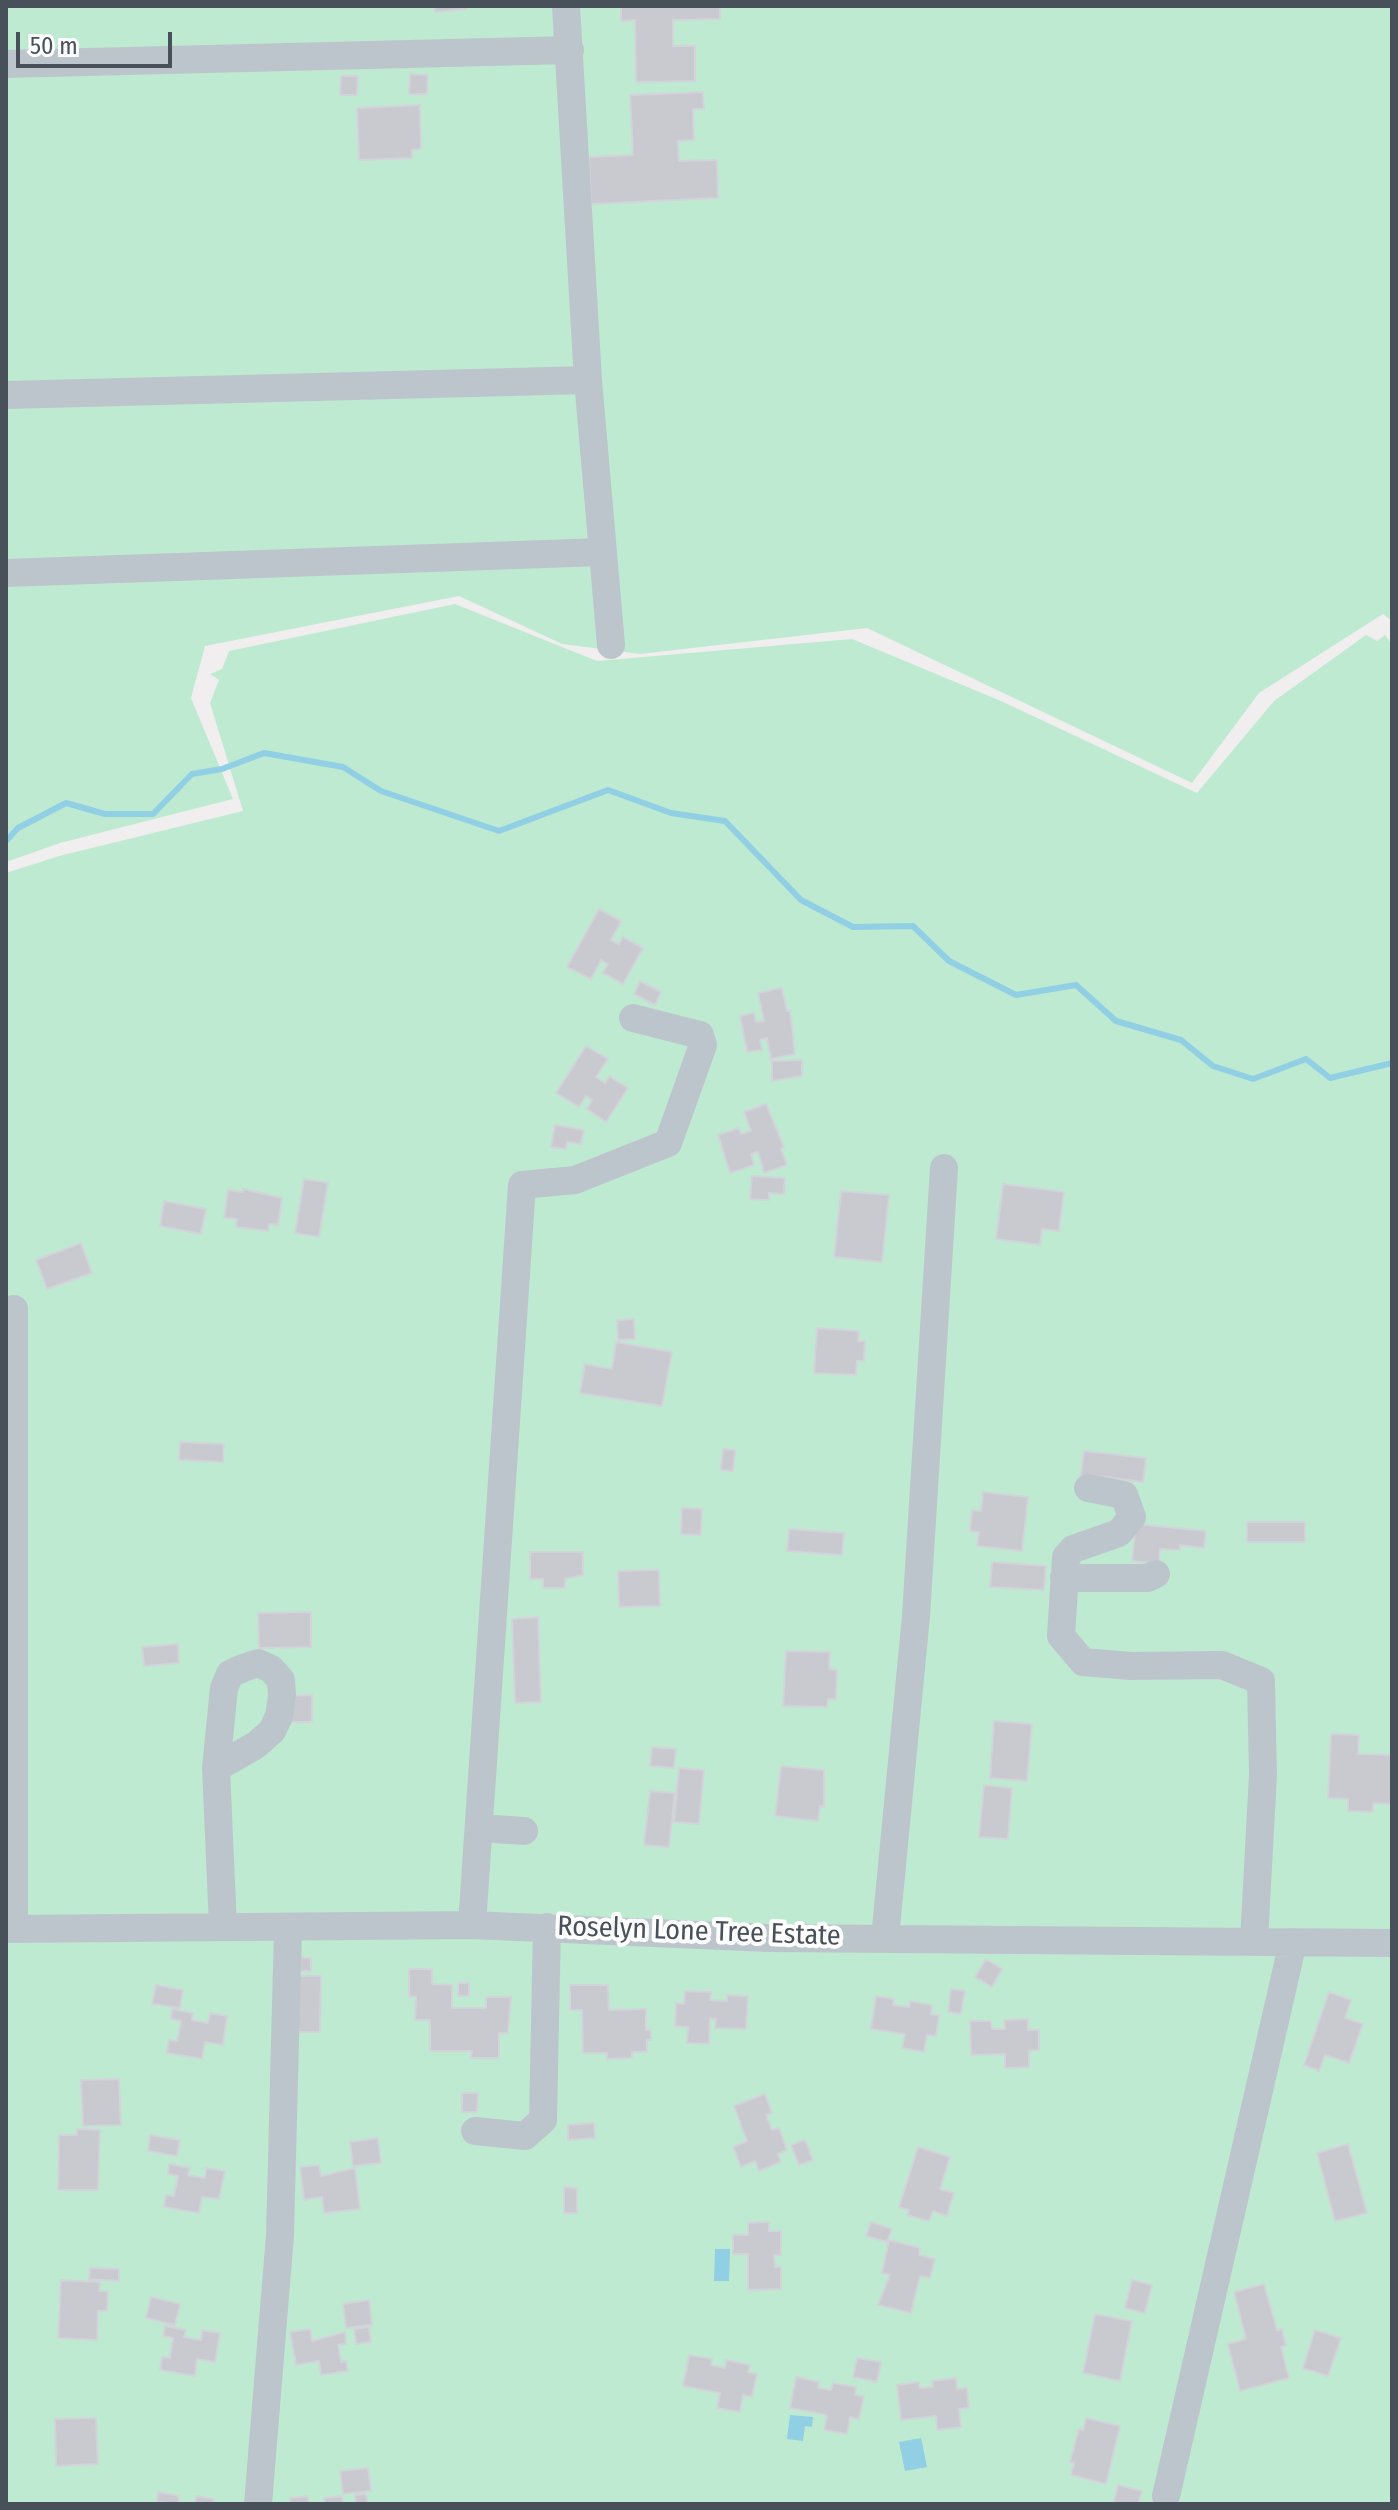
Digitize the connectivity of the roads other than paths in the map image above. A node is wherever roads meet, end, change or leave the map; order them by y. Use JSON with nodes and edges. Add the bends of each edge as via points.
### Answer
{"nodes":[{"id":1,"x":566,"y":6,"type":"edge"},
{"id":2,"x":570,"y":50,"type":"junction"},
{"id":3,"x":6,"y":64,"type":"edge"},
{"id":4,"x":588,"y":380,"type":"junction"},
{"id":5,"x":6,"y":395,"type":"edge"},
{"id":6,"x":602,"y":552,"type":"junction"},
{"id":7,"x":6,"y":573,"type":"edge"},
{"id":8,"x":611,"y":645,"type":"dead end"},
{"id":9,"x":633,"y":1018,"type":"dead end"},
{"id":10,"x":944,"y":1168,"type":"dead end"},
{"id":11,"x":14,"y":1309,"type":"dead end"},
{"id":12,"x":1088,"y":1488,"type":"dead end"},
{"id":13,"x":1156,"y":1574,"type":"dead end"},
{"id":14,"x":1064,"y":1578,"type":"junction"},
{"id":15,"x":216,"y":1768,"type":"dead end"},
{"id":16,"x":479,"y":1828,"type":"junction"},
{"id":17,"x":524,"y":1831,"type":"dead end"},
{"id":18,"x":472,"y":1925,"type":"junction"},
{"id":19,"x":223,"y":1927,"type":"junction"},
{"id":20,"x":288,"y":1927,"type":"junction"},
{"id":21,"x":547,"y":1927,"type":"junction"},
{"id":22,"x":10,"y":1929,"type":"edge"},
{"id":23,"x":885,"y":1938,"type":"junction"},
{"id":24,"x":1254,"y":1941,"type":"junction"},
{"id":25,"x":1293,"y":1942,"type":"junction"},
{"id":26,"x":1392,"y":1943,"type":"edge"},
{"id":27,"x":475,"y":2131,"type":"dead end"},
{"id":28,"x":1166,"y":2496,"type":"dead end"},
{"id":29,"x":258,"y":2504,"type":"edge"}],
"edges":[{"from":1,"to":2,"type":"street"},
{"from":2,"to":3,"type":"street"},
{"from":2,"to":4,"type":"street"},
{"from":4,"to":5,"type":"street"},
{"from":4,"to":6,"type":"street"},
{"from":6,"to":7,"type":"street"},
{"from":6,"to":8,"type":"street"},
{"from":9,"to":16,"type":"street","via":[[700,1035],[703,1045],[668,1143],[575,1180],[522,1185]]},
{"from":10,"to":23,"type":"street","via":[[916,1616]]},
{"from":11,"to":22,"type":"street"},
{"from":12,"to":14,"type":"street","via":[[1124,1495],[1132,1517],[1119,1533],[1069,1552]]},
{"from":13,"to":14,"type":"street"},
{"from":14,"to":24,"type":"street","via":[[1061,1636],[1083,1662],[1222,1665],[1261,1681],[1263,1775]]},
{"from":15,"to":19,"type":"street"},
{"from":16,"to":17,"type":"street"},
{"from":16,"to":18,"type":"street"},
{"from":18,"to":20,"type":"street","name":"Roselyn Lone Tree Estate"},
{"from":18,"to":21,"type":"street","name":"Roselyn Lone Tree Estate"},
{"from":19,"to":20,"type":"street","name":"Roselyn Lone Tree Estate"},
{"from":19,"to":22,"type":"street","name":"Roselyn Lone Tree Estate"},
{"from":20,"to":29,"type":"street","via":[[280,2235]]},
{"from":21,"to":23,"type":"street","name":"Roselyn Lone Tree Estate"},
{"from":21,"to":27,"type":"street","via":[[543,2120],[525,2136]]},
{"from":23,"to":24,"type":"street","name":"Roselyn Lone Tree Estate"},
{"from":24,"to":25,"type":"street","name":"Roselyn Lone Tree Estate"},
{"from":25,"to":26,"type":"street","name":"Roselyn Lone Tree Estate"},
{"from":25,"to":28,"type":"street"}]}
